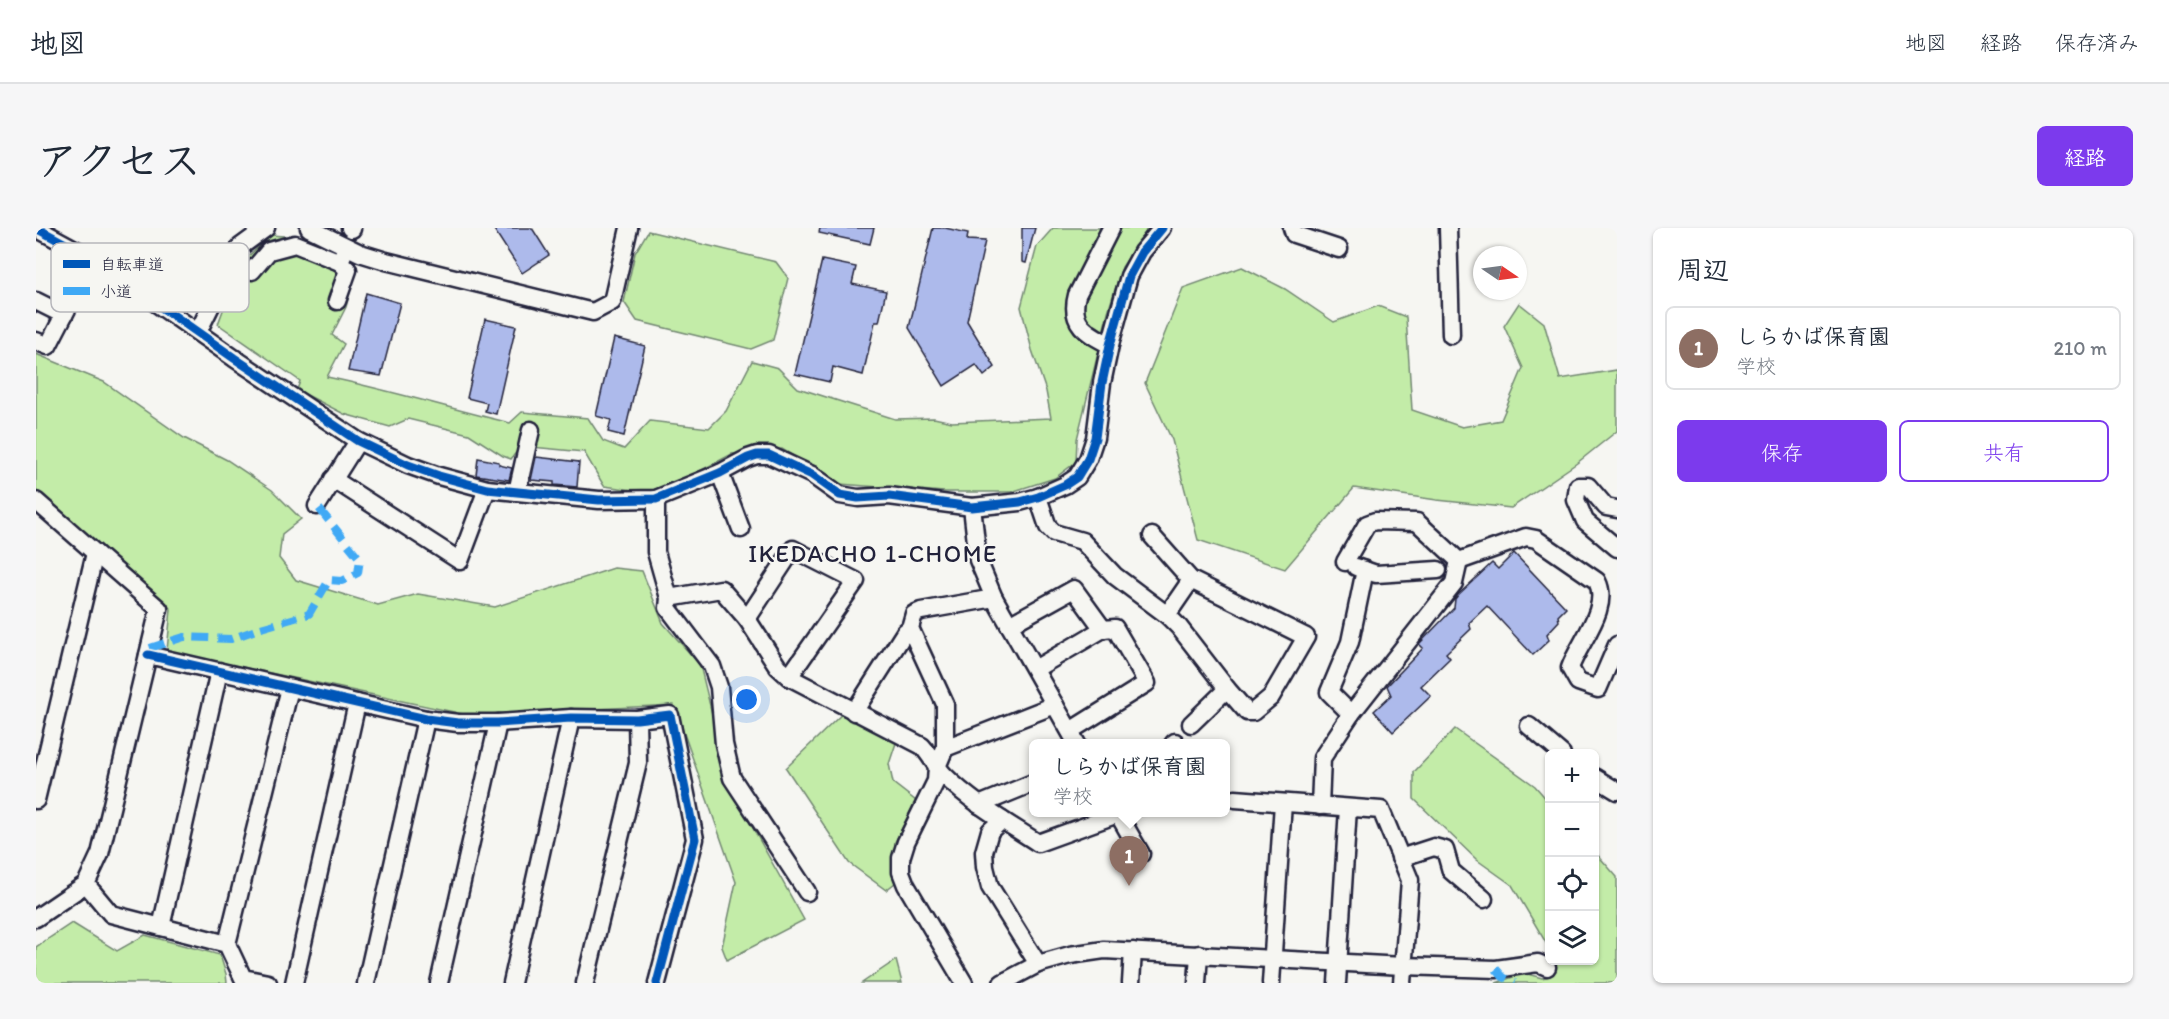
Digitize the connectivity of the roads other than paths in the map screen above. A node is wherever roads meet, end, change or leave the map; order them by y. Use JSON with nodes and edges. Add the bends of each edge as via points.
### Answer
{"nodes":[{"id":1,"x":36,"y":228,"type":"edge"},
{"id":2,"x":266,"y":228,"type":"edge"},
{"id":3,"x":309,"y":228,"type":"edge"},
{"id":4,"x":629,"y":228,"type":"edge"},
{"id":5,"x":1111,"y":228,"type":"edge"},
{"id":6,"x":1162,"y":228,"type":"edge"},
{"id":7,"x":1292,"y":228,"type":"edge"},
{"id":8,"x":1448,"y":228,"type":"edge"},
{"id":9,"x":64,"y":243,"type":"edge"},
{"id":10,"x":246,"y":243,"type":"edge"},
{"id":11,"x":346,"y":246,"type":"junction"},
{"id":12,"x":1339,"y":249,"type":"dead end"},
{"id":13,"x":340,"y":262,"type":"junction"},
{"id":14,"x":252,"y":271,"type":"dead end"},
{"id":15,"x":36,"y":301,"type":"edge"},
{"id":16,"x":337,"y":301,"type":"dead end"},
{"id":17,"x":51,"y":308,"type":"edge"},
{"id":18,"x":58,"y":312,"type":"edge"},
{"id":19,"x":66,"y":312,"type":"edge"},
{"id":20,"x":169,"y":312,"type":"edge"},
{"id":21,"x":208,"y":312,"type":"edge"},
{"id":22,"x":64,"y":315,"type":"junction"},
{"id":23,"x":198,"y":332,"type":"junction"},
{"id":24,"x":1451,"y":335,"type":"dead end"},
{"id":25,"x":36,"y":341,"type":"edge"},
{"id":26,"x":1110,"y":345,"type":"junction"},
{"id":27,"x":531,"y":430,"type":"dead end"},
{"id":28,"x":358,"y":441,"type":"junction"},
{"id":29,"x":720,"y":472,"type":"junction"},
{"id":30,"x":333,"y":479,"type":"junction"},
{"id":31,"x":487,"y":489,"type":"junction"},
{"id":32,"x":518,"y":492,"type":"junction"},
{"id":33,"x":1038,"y":497,"type":"junction"},
{"id":34,"x":656,"y":499,"type":"junction"},
{"id":35,"x":36,"y":501,"type":"edge"},
{"id":36,"x":317,"y":506,"type":"dead end"},
{"id":37,"x":972,"y":507,"type":"junction"},
{"id":38,"x":1617,"y":508,"type":"edge"},
{"id":39,"x":741,"y":529,"type":"dead end"},
{"id":40,"x":1152,"y":536,"type":"dead end"},
{"id":41,"x":1617,"y":548,"type":"edge"},
{"id":42,"x":95,"y":553,"type":"junction"},
{"id":43,"x":1455,"y":556,"type":"junction"},
{"id":44,"x":1365,"y":570,"type":"junction"},
{"id":45,"x":1438,"y":570,"type":"dead end"},
{"id":46,"x":1191,"y":580,"type":"junction"},
{"id":47,"x":669,"y":598,"type":"junction"},
{"id":48,"x":994,"y":598,"type":"junction"},
{"id":49,"x":1167,"y":615,"type":"junction"},
{"id":50,"x":747,"y":619,"type":"junction"},
{"id":51,"x":1009,"y":625,"type":"junction"},
{"id":52,"x":910,"y":628,"type":"junction"},
{"id":53,"x":1103,"y":629,"type":"junction"},
{"id":54,"x":1617,"y":645,"type":"edge"},
{"id":55,"x":148,"y":655,"type":"junction"},
{"id":56,"x":1035,"y":669,"type":"junction"},
{"id":57,"x":219,"y":671,"type":"junction"},
{"id":58,"x":789,"y":677,"type":"junction"},
{"id":59,"x":290,"y":688,"type":"junction"},
{"id":60,"x":1227,"y":689,"type":"junction"},
{"id":61,"x":357,"y":703,"type":"junction"},
{"id":62,"x":1055,"y":705,"type":"junction"},
{"id":63,"x":854,"y":712,"type":"junction"},
{"id":64,"x":1351,"y":714,"type":"junction"},
{"id":65,"x":571,"y":718,"type":"junction"},
{"id":66,"x":426,"y":719,"type":"junction"},
{"id":67,"x":637,"y":719,"type":"junction"},
{"id":68,"x":498,"y":723,"type":"junction"},
{"id":69,"x":1191,"y":724,"type":"dead end"},
{"id":70,"x":1529,"y":726,"type":"dead end"},
{"id":71,"x":1074,"y":737,"type":"edge"},
{"id":72,"x":945,"y":748,"type":"junction"},
{"id":73,"x":1557,"y":749,"type":"edge"},
{"id":74,"x":937,"y":767,"type":"junction"},
{"id":75,"x":1599,"y":780,"type":"edge"},
{"id":76,"x":1029,"y":785,"type":"edge"},
{"id":77,"x":1617,"y":791,"type":"edge"},
{"id":78,"x":1235,"y":799,"type":"dead end"},
{"id":79,"x":36,"y":800,"type":"edge"},
{"id":80,"x":1283,"y":803,"type":"junction"},
{"id":81,"x":979,"y":805,"type":"junction"},
{"id":82,"x":1320,"y":806,"type":"junction"},
{"id":83,"x":1348,"y":808,"type":"junction"},
{"id":84,"x":1106,"y":817,"type":"edge"},
{"id":85,"x":1119,"y":817,"type":"edge"},
{"id":86,"x":1002,"y":820,"type":"junction"},
{"id":87,"x":1141,"y":854,"type":"dead end"},
{"id":88,"x":1400,"y":858,"type":"junction"},
{"id":89,"x":86,"y":884,"type":"junction"},
{"id":90,"x":807,"y":892,"type":"dead end"},
{"id":91,"x":1484,"y":899,"type":"dead end"},
{"id":92,"x":37,"y":915,"type":"edge"},
{"id":93,"x":161,"y":927,"type":"junction"},
{"id":94,"x":228,"y":944,"type":"junction"},
{"id":95,"x":1133,"y":951,"type":"junction"},
{"id":96,"x":1199,"y":954,"type":"junction"},
{"id":97,"x":1272,"y":958,"type":"junction"},
{"id":98,"x":1338,"y":962,"type":"junction"},
{"id":99,"x":1038,"y":964,"type":"junction"},
{"id":100,"x":1403,"y":966,"type":"junction"},
{"id":101,"x":1547,"y":967,"type":"dead end"},
{"id":102,"x":268,"y":983,"type":"edge"},
{"id":103,"x":294,"y":983,"type":"edge"},
{"id":104,"x":366,"y":983,"type":"edge"},
{"id":105,"x":439,"y":983,"type":"edge"},
{"id":106,"x":512,"y":983,"type":"edge"},
{"id":107,"x":585,"y":983,"type":"edge"},
{"id":108,"x":657,"y":983,"type":"edge"},
{"id":109,"x":964,"y":983,"type":"edge"},
{"id":110,"x":1002,"y":983,"type":"edge"},
{"id":111,"x":1131,"y":983,"type":"edge"},
{"id":112,"x":1197,"y":983,"type":"edge"},
{"id":113,"x":1271,"y":983,"type":"edge"},
{"id":114,"x":1336,"y":983,"type":"edge"},
{"id":115,"x":1402,"y":983,"type":"edge"}],
"edges":[{"from":1,"to":9,"type":"street"},
{"from":2,"to":10,"type":"street"},
{"from":3,"to":11,"type":"street"},
{"from":4,"to":11,"type":"street","via":[[612,302],[593,312],[386,261]]},
{"from":5,"to":26,"type":"street","via":[[1074,307],[1074,317],[1084,328]]},
{"from":6,"to":26,"type":"street","via":[[1134,264]]},
{"from":7,"to":12,"type":"street","via":[[1294,234]]},
{"from":8,"to":24,"type":"street"},
{"from":11,"to":13,"type":"street"},
{"from":13,"to":14,"type":"street","via":[[295,244],[269,251]]},
{"from":13,"to":16,"type":"street","via":[[348,270]]},
{"from":15,"to":17,"type":"street"},
{"from":18,"to":22,"type":"street"},
{"from":19,"to":22,"type":"street"},
{"from":20,"to":23,"type":"street"},
{"from":21,"to":23,"type":"street"},
{"from":22,"to":25,"type":"street","via":[[48,346]]},
{"from":23,"to":28,"type":"street"},
{"from":26,"to":33,"type":"street","via":[[1088,459],[1077,477]]},
{"from":27,"to":32,"type":"street"},
{"from":28,"to":30,"type":"street"},
{"from":28,"to":31,"type":"street","via":[[418,469]]},
{"from":29,"to":34,"type":"street"},
{"from":29,"to":37,"type":"street","via":[[757,455],[769,455],[812,475],[840,495],[889,496]]},
{"from":29,"to":39,"type":"street"},
{"from":30,"to":31,"type":"street","via":[[460,561]]},
{"from":30,"to":36,"type":"street"},
{"from":31,"to":32,"type":"street"},
{"from":32,"to":34,"type":"street","via":[[599,500]]},
{"from":33,"to":37,"type":"street"},
{"from":33,"to":49,"type":"street","via":[[1048,527],[1054,533],[1082,541],[1115,576]]},
{"from":34,"to":47,"type":"street","via":[[656,552]]},
{"from":35,"to":42,"type":"street"},
{"from":37,"to":48,"type":"street","via":[[978,560]]},
{"from":38,"to":41,"type":"street","via":[[1606,507],[1588,486],[1578,486],[1576,500],[1586,521]]},
{"from":40,"to":46,"type":"street"},
{"from":42,"to":55,"type":"street","via":[[159,609]]},
{"from":42,"to":79,"type":"street"},
{"from":43,"to":44,"type":"street","via":[[1416,522],[1376,521],[1367,524],[1340,560]]},
{"from":43,"to":54,"type":"street","via":[[1526,537],[1536,539],[1597,581],[1601,589],[1600,608],[1570,668],[1578,682],[1598,689]]},
{"from":43,"to":64,"type":"street","via":[[1454,584]]},
{"from":44,"to":45,"type":"street","via":[[1376,574]]},
{"from":44,"to":64,"type":"street","via":[[1350,642],[1329,692]]},
{"from":46,"to":49,"type":"street"},
{"from":46,"to":60,"type":"street","via":[[1306,637],[1271,697],[1253,712],[1247,712]]},
{"from":47,"to":50,"type":"street","via":[[721,589]]},
{"from":47,"to":90,"type":"street","via":[[668,608],[712,666],[719,687],[724,744],[732,778]]},
{"from":48,"to":51,"type":"street"},
{"from":48,"to":52,"type":"street","via":[[921,611],[914,614]]},
{"from":49,"to":60,"type":"street"},
{"from":50,"to":58,"type":"street","via":[[778,667]]},
{"from":50,"to":58,"type":"street","via":[[793,549],[856,581]]},
{"from":51,"to":53,"type":"street","via":[[1074,589]]},
{"from":51,"to":56,"type":"street"},
{"from":52,"to":63,"type":"street"},
{"from":52,"to":72,"type":"street","via":[[945,704]]},
{"from":53,"to":56,"type":"street"},
{"from":53,"to":71,"type":"street","via":[[1115,628],[1147,683]]},
{"from":55,"to":57,"type":"street"},
{"from":55,"to":89,"type":"street","via":[[100,854]]},
{"from":56,"to":62,"type":"street"},
{"from":57,"to":59,"type":"street"},
{"from":57,"to":93,"type":"street"},
{"from":58,"to":63,"type":"street"},
{"from":59,"to":61,"type":"street"},
{"from":59,"to":94,"type":"street"},
{"from":60,"to":69,"type":"street"},
{"from":61,"to":66,"type":"street"},
{"from":61,"to":103,"type":"street"},
{"from":62,"to":71,"type":"street"},
{"from":62,"to":72,"type":"street"},
{"from":63,"to":74,"type":"street","via":[[922,746]]},
{"from":64,"to":82,"type":"street","via":[[1322,758]]},
{"from":65,"to":67,"type":"street"},
{"from":65,"to":68,"type":"street"},
{"from":65,"to":106,"type":"street"},
{"from":66,"to":68,"type":"street"},
{"from":66,"to":104,"type":"street"},
{"from":67,"to":107,"type":"street","via":[[638,763]]},
{"from":67,"to":108,"type":"street","via":[[670,715],[694,839]]},
{"from":68,"to":105,"type":"street"},
{"from":70,"to":73,"type":"street"},
{"from":72,"to":74,"type":"street"},
{"from":74,"to":81,"type":"street"},
{"from":74,"to":109,"type":"street","via":[[936,782],[906,842],[901,872]]},
{"from":75,"to":77,"type":"street"},
{"from":76,"to":81,"type":"street"},
{"from":78,"to":80,"type":"street"},
{"from":80,"to":82,"type":"street"},
{"from":80,"to":97,"type":"street"},
{"from":81,"to":86,"type":"street"},
{"from":82,"to":83,"type":"street"},
{"from":83,"to":88,"type":"street","via":[[1381,810]]},
{"from":83,"to":98,"type":"street"},
{"from":84,"to":86,"type":"street","via":[[1038,843]]},
{"from":85,"to":87,"type":"street"},
{"from":86,"to":99,"type":"street","via":[[990,831],[984,852],[987,877]]},
{"from":88,"to":91,"type":"street","via":[[1434,847],[1445,850],[1451,871]]},
{"from":88,"to":100,"type":"street","via":[[1410,880]]},
{"from":89,"to":92,"type":"street"},
{"from":89,"to":93,"type":"street","via":[[111,914]]},
{"from":93,"to":94,"type":"street"},
{"from":94,"to":102,"type":"street","via":[[243,978]]},
{"from":95,"to":96,"type":"street"},
{"from":95,"to":99,"type":"street","via":[[1104,950]]},
{"from":95,"to":111,"type":"street"},
{"from":96,"to":97,"type":"street"},
{"from":96,"to":112,"type":"street"},
{"from":97,"to":98,"type":"street"},
{"from":97,"to":113,"type":"street"},
{"from":98,"to":100,"type":"street"},
{"from":98,"to":114,"type":"street"},
{"from":99,"to":110,"type":"street"},
{"from":100,"to":101,"type":"street","via":[[1496,969],[1538,963]]},
{"from":100,"to":115,"type":"street"}]}
